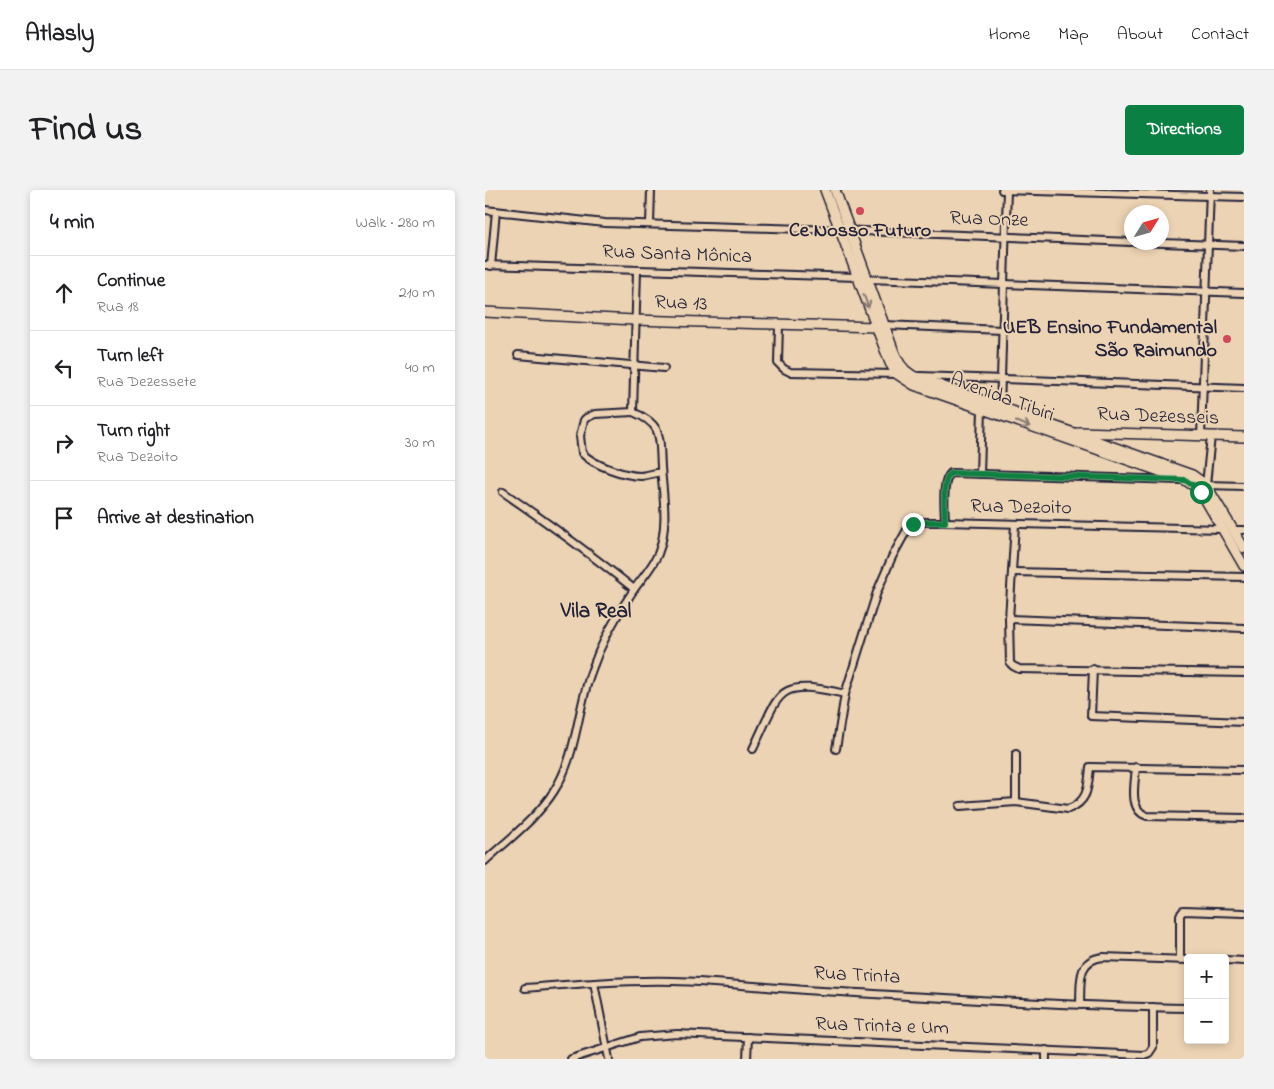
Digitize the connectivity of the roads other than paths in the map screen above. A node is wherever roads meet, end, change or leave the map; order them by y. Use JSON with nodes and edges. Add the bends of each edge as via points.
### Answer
{"nodes":[{"id":1,"x":651,"y":190,"type":"edge"},
{"id":2,"x":825,"y":190,"type":"edge"},
{"id":3,"x":835,"y":190,"type":"edge"},
{"id":4,"x":1002,"y":190,"type":"edge"},
{"id":5,"x":1007,"y":190,"type":"edge"},
{"id":6,"x":1209,"y":193,"type":"edge"},
{"id":7,"x":1244,"y":197,"type":"edge"},
{"id":8,"x":485,"y":210,"type":"edge"},
{"id":9,"x":496,"y":211,"type":"junction"},
{"id":10,"x":650,"y":224,"type":"junction"},
{"id":11,"x":839,"y":230,"type":"junction"},
{"id":12,"x":850,"y":231,"type":"junction"},
{"id":13,"x":1006,"y":237,"type":"junction"},
{"id":14,"x":1124,"y":242,"type":"edge"},
{"id":15,"x":1169,"y":244,"type":"edge"},
{"id":16,"x":1207,"y":246,"type":"junction"},
{"id":17,"x":1244,"y":246,"type":"edge"},
{"id":18,"x":488,"y":266,"type":"edge"},
{"id":19,"x":637,"y":271,"type":"junction"},
{"id":20,"x":857,"y":277,"type":"junction"},
{"id":21,"x":867,"y":279,"type":"junction"},
{"id":22,"x":1004,"y":284,"type":"junction"},
{"id":23,"x":1205,"y":292,"type":"junction"},
{"id":24,"x":1244,"y":293,"type":"edge"},
{"id":25,"x":485,"y":312,"type":"edge"},
{"id":26,"x":634,"y":320,"type":"junction"},
{"id":27,"x":779,"y":324,"type":"junction"},
{"id":28,"x":880,"y":326,"type":"junction"},
{"id":29,"x":1002,"y":330,"type":"junction"},
{"id":30,"x":518,"y":355,"type":"dead end"},
{"id":31,"x":633,"y":366,"type":"junction"},
{"id":32,"x":664,"y":368,"type":"dead end"},
{"id":33,"x":897,"y":374,"type":"junction"},
{"id":34,"x":913,"y":376,"type":"junction"},
{"id":35,"x":1001,"y":380,"type":"junction"},
{"id":36,"x":1204,"y":387,"type":"junction"},
{"id":37,"x":1244,"y":388,"type":"edge"},
{"id":38,"x":982,"y":409,"type":"junction"},
{"id":39,"x":1000,"y":411,"type":"junction"},
{"id":40,"x":633,"y":412,"type":"junction"},
{"id":41,"x":1071,"y":432,"type":"junction"},
{"id":42,"x":1206,"y":436,"type":"junction"},
{"id":43,"x":1244,"y":437,"type":"edge"},
{"id":44,"x":661,"y":472,"type":"junction"},
{"id":45,"x":981,"y":474,"type":"junction"},
{"id":46,"x":1186,"y":477,"type":"junction"},
{"id":47,"x":1205,"y":484,"type":"junction"},
{"id":48,"x":1244,"y":486,"type":"edge"},
{"id":49,"x":503,"y":492,"type":"dead end"},
{"id":50,"x":945,"y":522,"type":"junction"},
{"id":51,"x":1015,"y":524,"type":"junction"},
{"id":52,"x":1223,"y":529,"type":"junction"},
{"id":53,"x":1233,"y":530,"type":"junction"},
{"id":54,"x":1244,"y":530,"type":"edge"},
{"id":55,"x":1244,"y":548,"type":"edge"},
{"id":56,"x":1244,"y":566,"type":"edge"},
{"id":57,"x":1013,"y":572,"type":"junction"},
{"id":58,"x":1244,"y":577,"type":"edge"},
{"id":59,"x":634,"y":589,"type":"junction"},
{"id":60,"x":1009,"y":619,"type":"junction"},
{"id":61,"x":1244,"y":628,"type":"edge"},
{"id":62,"x":1093,"y":669,"type":"junction"},
{"id":63,"x":1244,"y":673,"type":"edge"},
{"id":64,"x":845,"y":694,"type":"junction"},
{"id":65,"x":1244,"y":722,"type":"edge"},
{"id":66,"x":753,"y":749,"type":"dead end"},
{"id":67,"x":836,"y":749,"type":"dead end"},
{"id":68,"x":1015,"y":754,"type":"dead end"},
{"id":69,"x":1136,"y":767,"type":"junction"},
{"id":70,"x":1244,"y":770,"type":"edge"},
{"id":71,"x":1016,"y":802,"type":"junction"},
{"id":72,"x":961,"y":806,"type":"dead end"},
{"id":73,"x":1244,"y":818,"type":"edge"},
{"id":74,"x":485,"y":861,"type":"edge"},
{"id":75,"x":1244,"y":913,"type":"edge"},
{"id":76,"x":1184,"y":960,"type":"edge"},
{"id":77,"x":1229,"y":960,"type":"edge"},
{"id":78,"x":1244,"y":961,"type":"edge"},
{"id":79,"x":594,"y":983,"type":"junction"},
{"id":80,"x":525,"y":988,"type":"dead end"},
{"id":81,"x":1080,"y":1005,"type":"junction"},
{"id":82,"x":1153,"y":1007,"type":"junction"},
{"id":83,"x":1184,"y":1008,"type":"edge"},
{"id":84,"x":748,"y":1037,"type":"junction"},
{"id":85,"x":606,"y":1048,"type":"junction"},
{"id":86,"x":1046,"y":1050,"type":"junction"},
{"id":87,"x":571,"y":1059,"type":"edge"},
{"id":88,"x":609,"y":1059,"type":"edge"},
{"id":89,"x":747,"y":1059,"type":"edge"},
{"id":90,"x":1046,"y":1059,"type":"edge"}],
"edges":[{"from":1,"to":10,"type":"street"},
{"from":2,"to":11,"type":"main road"},
{"from":3,"to":12,"type":"main road"},
{"from":4,"to":5,"type":"street"},
{"from":5,"to":6,"type":"street"},
{"from":5,"to":13,"type":"street"},
{"from":6,"to":7,"type":"street"},
{"from":6,"to":16,"type":"street"},
{"from":8,"to":9,"type":"street","name":"Rua Onze"},
{"from":9,"to":10,"type":"street","name":"Rua Onze","via":[[605,223]]},
{"from":9,"to":18,"type":"street"},
{"from":10,"to":11,"type":"street","name":"Rua Onze"},
{"from":11,"to":12,"type":"street","name":"Rua Onze"},
{"from":11,"to":20,"type":"main road"},
{"from":12,"to":13,"type":"street","name":"Rua Onze"},
{"from":12,"to":21,"type":"main road"},
{"from":13,"to":14,"type":"street","name":"Rua Onze"},
{"from":13,"to":22,"type":"street"},
{"from":15,"to":16,"type":"street"},
{"from":16,"to":17,"type":"street"},
{"from":16,"to":23,"type":"street"},
{"from":18,"to":19,"type":"street","name":"Rua Santa Mônica"},
{"from":19,"to":20,"type":"street","name":"Rua Santa Mônica"},
{"from":19,"to":26,"type":"street"},
{"from":20,"to":21,"type":"street","name":"Rua Santa Mônica"},
{"from":20,"to":28,"type":"main road","one_way":true},
{"from":21,"to":22,"type":"street","name":"Rua Santa Mônica"},
{"from":21,"to":28,"type":"main road"},
{"from":22,"to":23,"type":"street","name":"Rua Santa Mônica"},
{"from":22,"to":29,"type":"street"},
{"from":23,"to":24,"type":"street","name":"Rua Santa Mônica"},
{"from":23,"to":36,"type":"street"},
{"from":25,"to":26,"type":"main road","name":"Rua 13"},
{"from":26,"to":27,"type":"main road","name":"Rua 13"},
{"from":26,"to":31,"type":"street"},
{"from":27,"to":28,"type":"main road","name":"Rua 13"},
{"from":27,"to":33,"type":"street","via":[[778,363],[790,372]]},
{"from":28,"to":29,"type":"street","name":"Rua 13"},
{"from":28,"to":33,"type":"main road","via":[[886,354]]},
{"from":28,"to":34,"type":"main road","via":[[900,364]]},
{"from":29,"to":35,"type":"street"},
{"from":30,"to":31,"type":"street"},
{"from":31,"to":32,"type":"street"},
{"from":31,"to":40,"type":"street"},
{"from":33,"to":38,"type":"main road","name":"Avenida Tibiri","via":[[914,385]]},
{"from":34,"to":35,"type":"street"},
{"from":34,"to":39,"type":"main road","name":"Avenida Tibiri"},
{"from":35,"to":36,"type":"street"},
{"from":35,"to":39,"type":"street"},
{"from":36,"to":37,"type":"street"},
{"from":36,"to":42,"type":"street"},
{"from":38,"to":39,"type":"main road","name":"Avenida Tibiri"},
{"from":38,"to":45,"type":"street"},
{"from":39,"to":41,"type":"main road","name":"Avenida Tibiri"},
{"from":39,"to":46,"type":"main road","name":"Avenida Tibiri","one_way":true},
{"from":40,"to":44,"type":"street","via":[[655,426]]},
{"from":40,"to":44,"type":"street","via":[[595,414],[586,418],[580,436],[582,453],[599,464],[629,474],[644,476]]},
{"from":41,"to":42,"type":"main road","name":"Rua Dezesseis"},
{"from":41,"to":46,"type":"main road","name":"Avenida Tibiri"},
{"from":42,"to":43,"type":"main road","name":"Rua Dezesseis"},
{"from":42,"to":47,"type":"street"},
{"from":44,"to":59,"type":"street","via":[[665,505],[662,539],[650,568]]},
{"from":45,"to":46,"type":"street"},
{"from":45,"to":50,"type":"street","via":[[951,473],[947,477]]},
{"from":46,"to":47,"type":"main road","name":"Avenida Tibiri"},
{"from":46,"to":52,"type":"main road","name":"Avenida Tibiri","via":[[1198,489]]},
{"from":47,"to":48,"type":"street"},
{"from":47,"to":53,"type":"main road","name":"Avenida Tibiri"},
{"from":49,"to":59,"type":"street","via":[[578,544]]},
{"from":50,"to":51,"type":"street","name":"Rua Dezoito"},
{"from":50,"to":64,"type":"street","name":"Rua Dezoito","via":[[913,524],[902,538],[877,592]]},
{"from":51,"to":52,"type":"street","name":"Rua Dezoito"},
{"from":51,"to":57,"type":"street"},
{"from":52,"to":56,"type":"main road","name":"Avenida Tibiri"},
{"from":53,"to":54,"type":"street"},
{"from":53,"to":55,"type":"main road","name":"Avenida Tibiri"},
{"from":57,"to":58,"type":"street"},
{"from":57,"to":60,"type":"street"},
{"from":59,"to":74,"type":"street","via":[[603,641],[590,673],[573,749],[563,776],[541,810]]},
{"from":60,"to":61,"type":"street"},
{"from":60,"to":62,"type":"street","via":[[1011,665],[1019,668]]},
{"from":62,"to":63,"type":"street"},
{"from":62,"to":65,"type":"street","via":[[1091,716]]},
{"from":64,"to":66,"type":"street","via":[[805,687],[788,690],[772,707]]},
{"from":64,"to":67,"type":"street","name":"Rua Dezoito"},
{"from":68,"to":71,"type":"street"},
{"from":69,"to":70,"type":"street"},
{"from":69,"to":71,"type":"street","via":[[1090,767],[1086,797],[1068,809]]},
{"from":69,"to":73,"type":"street","via":[[1135,804],[1143,815]]},
{"from":71,"to":72,"type":"street"},
{"from":75,"to":76,"type":"street","via":[[1183,911],[1180,915]]},
{"from":76,"to":81,"type":"street","via":[[1103,957],[1091,960],[1083,969]]},
{"from":77,"to":78,"type":"street"},
{"from":79,"to":80,"type":"street","name":"Rua Trinta"},
{"from":79,"to":81,"type":"street","name":"Rua Trinta","via":[[671,980]]},
{"from":79,"to":85,"type":"street"},
{"from":81,"to":82,"type":"street","name":"Rua Trinta"},
{"from":82,"to":83,"type":"street","name":"Rua Trinta"},
{"from":82,"to":86,"type":"street","name":"Rua Trinta e Um","via":[[1153,1047],[1147,1054]]},
{"from":84,"to":85,"type":"street","name":"Rua Trinta e Um","via":[[655,1035]]},
{"from":84,"to":86,"type":"street","name":"Rua Trinta e Um"},
{"from":84,"to":89,"type":"street"},
{"from":85,"to":87,"type":"street","name":"Rua Trinta e Um"},
{"from":85,"to":88,"type":"street"},
{"from":86,"to":90,"type":"street"}]}
